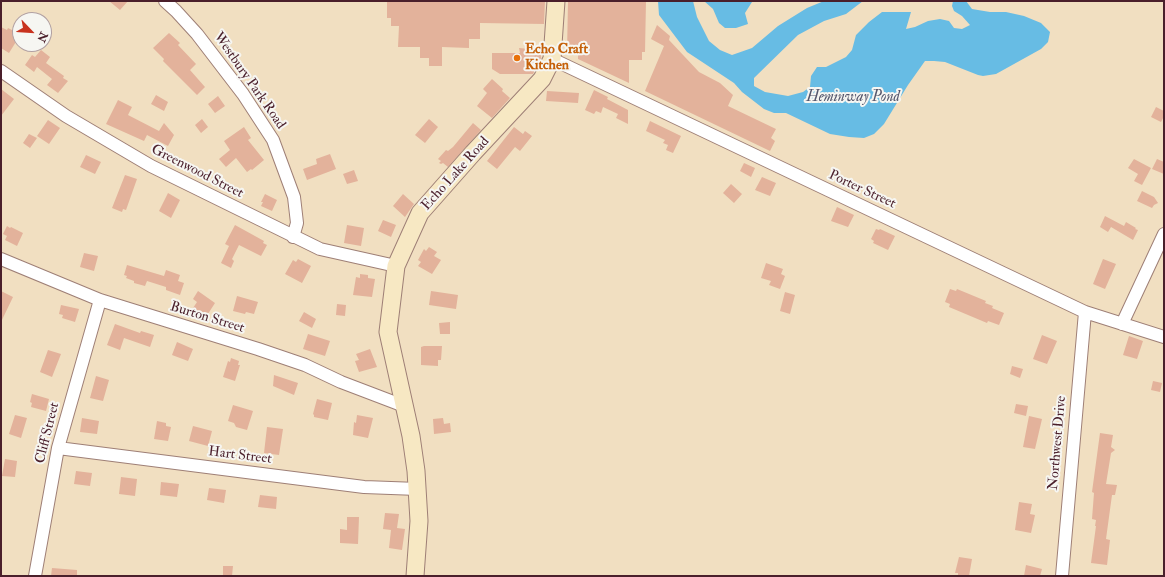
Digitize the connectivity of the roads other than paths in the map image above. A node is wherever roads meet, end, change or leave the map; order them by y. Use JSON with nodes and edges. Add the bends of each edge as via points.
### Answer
{"nodes":[{"id":1,"x":164,"y":1,"type":"edge"},
{"id":2,"x":556,"y":1,"type":"edge"},
{"id":3,"x":552,"y":59,"type":"junction"},
{"id":4,"x":1,"y":71,"type":"edge"},
{"id":5,"x":1164,"y":234,"type":"edge"},
{"id":6,"x":293,"y":237,"type":"junction"},
{"id":7,"x":1,"y":259,"type":"edge"},
{"id":8,"x":396,"y":266,"type":"junction"},
{"id":9,"x":100,"y":300,"type":"junction"},
{"id":10,"x":1085,"y":312,"type":"junction"},
{"id":11,"x":1122,"y":324,"type":"junction"},
{"id":12,"x":1164,"y":337,"type":"edge"},
{"id":13,"x":404,"y":406,"type":"junction"},
{"id":14,"x":58,"y":448,"type":"junction"},
{"id":15,"x":418,"y":489,"type":"junction"},
{"id":16,"x":35,"y":576,"type":"edge"},
{"id":17,"x":415,"y":576,"type":"edge"},
{"id":18,"x":1062,"y":576,"type":"edge"}],
"edges":[{"from":1,"to":6,"type":"street","name":"Westbury Park Road","via":[[176,10],[197,34],[243,94],[273,140],[294,197],[297,223]]},
{"from":2,"to":3,"type":"main road","name":"Echo Lake Road"},
{"from":3,"to":8,"type":"main road","name":"Echo Lake Road","via":[[542,80],[420,214]]},
{"from":3,"to":10,"type":"street","name":"Porter Street"},
{"from":4,"to":6,"type":"street","name":"Greenwood Street","via":[[66,116],[151,166]]},
{"from":5,"to":11,"type":"street"},
{"from":6,"to":8,"type":"street","name":"Greenwood Street","via":[[320,249]]},
{"from":7,"to":9,"type":"street","name":"Burton Street"},
{"from":8,"to":13,"type":"main road","name":"Echo Lake Road","via":[[388,332]]},
{"from":9,"to":13,"type":"street","name":"Burton Street","via":[[306,365],[341,382]]},
{"from":9,"to":14,"type":"street","name":"Cliff Street"},
{"from":10,"to":11,"type":"street","name":"Porter Street"},
{"from":10,"to":18,"type":"street","name":"Northwest Drive"},
{"from":11,"to":12,"type":"street","name":"Porter Street"},
{"from":13,"to":15,"type":"main road","name":"Echo Lake Road"},
{"from":14,"to":15,"type":"street","name":"Hart Street","via":[[364,487]]},
{"from":14,"to":16,"type":"street","name":"Cliff Street"},
{"from":15,"to":17,"type":"main road","name":"Echo Lake Road","via":[[419,521]]}]}
